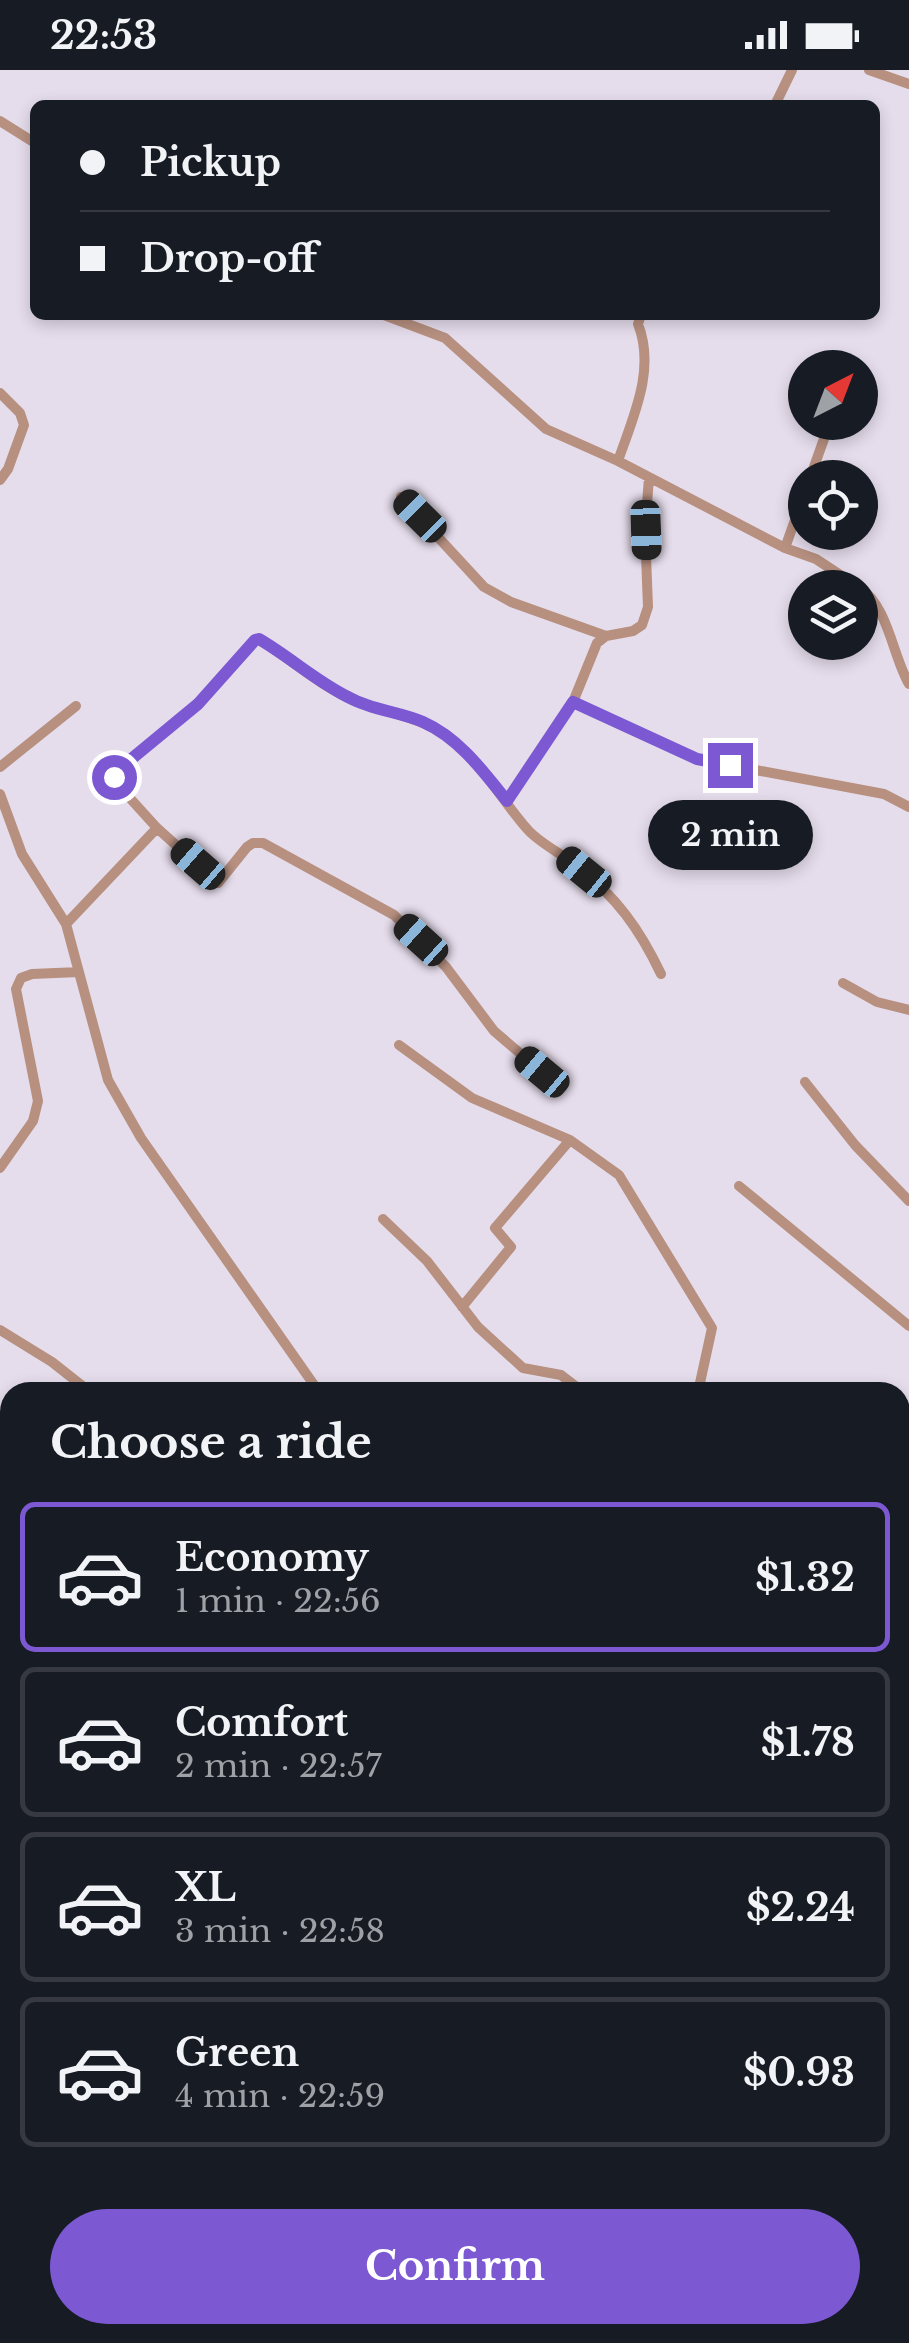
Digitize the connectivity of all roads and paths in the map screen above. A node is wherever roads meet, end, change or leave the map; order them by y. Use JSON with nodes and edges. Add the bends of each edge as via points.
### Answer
{"nodes":[{"id":1,"x":792,"y":70,"type":"edge"},
{"id":2,"x":870,"y":70,"type":"edge"},
{"id":3,"x":909,"y":84,"type":"edge"},
{"id":4,"x":777,"y":100,"type":"edge"},
{"id":5,"x":0,"y":121,"type":"edge"},
{"id":6,"x":30,"y":140,"type":"edge"},
{"id":7,"x":397,"y":320,"type":"edge"},
{"id":8,"x":639,"y":320,"type":"edge"},
{"id":9,"x":0,"y":392,"type":"edge"},
{"id":10,"x":618,"y":462,"type":"junction"},
{"id":11,"x":650,"y":478,"type":"junction"},
{"id":12,"x":0,"y":480,"type":"edge"},
{"id":13,"x":401,"y":497,"type":"dead end"},
{"id":14,"x":788,"y":540,"type":"edge"},
{"id":15,"x":785,"y":548,"type":"junction"},
{"id":16,"x":833,"y":570,"type":"edge"},
{"id":17,"x":878,"y":611,"type":"edge"},
{"id":18,"x":606,"y":636,"type":"junction"},
{"id":19,"x":909,"y":684,"type":"edge"},
{"id":20,"x":573,"y":702,"type":"junction"},
{"id":21,"x":76,"y":706,"type":"dead end"},
{"id":22,"x":0,"y":768,"type":"edge"},
{"id":23,"x":0,"y":794,"type":"edge"},
{"id":24,"x":507,"y":801,"type":"junction"},
{"id":25,"x":909,"y":807,"type":"edge"},
{"id":26,"x":157,"y":828,"type":"junction"},
{"id":27,"x":66,"y":924,"type":"junction"},
{"id":28,"x":79,"y":972,"type":"junction"},
{"id":29,"x":661,"y":974,"type":"dead end"},
{"id":30,"x":843,"y":983,"type":"dead end"},
{"id":31,"x":909,"y":1010,"type":"edge"},
{"id":32,"x":400,"y":1045,"type":"dead end"},
{"id":33,"x":542,"y":1072,"type":"dead end"},
{"id":34,"x":805,"y":1082,"type":"dead end"},
{"id":35,"x":570,"y":1140,"type":"junction"},
{"id":36,"x":0,"y":1168,"type":"edge"},
{"id":37,"x":740,"y":1186,"type":"dead end"},
{"id":38,"x":909,"y":1200,"type":"edge"},
{"id":39,"x":383,"y":1219,"type":"dead end"},
{"id":40,"x":462,"y":1307,"type":"junction"},
{"id":41,"x":909,"y":1326,"type":"edge"},
{"id":42,"x":0,"y":1330,"type":"edge"},
{"id":43,"x":77,"y":1382,"type":"edge"},
{"id":44,"x":311,"y":1382,"type":"edge"},
{"id":45,"x":570,"y":1382,"type":"edge"},
{"id":46,"x":700,"y":1382,"type":"edge"}],
"edges":[{"from":1,"to":4,"type":"street"},
{"from":2,"to":3,"type":"street"},
{"from":5,"to":6,"type":"street"},
{"from":7,"to":10,"type":"street","via":[[444,338],[546,429]]},
{"from":8,"to":10,"type":"street","via":[[642,388]]},
{"from":9,"to":12,"type":"street","via":[[24,425]]},
{"from":10,"to":11,"type":"street"},
{"from":11,"to":15,"type":"street"},
{"from":11,"to":18,"type":"street","via":[[648,607],[642,625]]},
{"from":13,"to":18,"type":"street","via":[[484,586]]},
{"from":14,"to":15,"type":"street"},
{"from":15,"to":16,"type":"street"},
{"from":17,"to":19,"type":"street"},
{"from":18,"to":20,"type":"street","via":[[590,654]]},
{"from":20,"to":24,"type":"street"},
{"from":20,"to":25,"type":"street","via":[[697,759],[884,794]]},
{"from":21,"to":22,"type":"street"},
{"from":23,"to":27,"type":"street","via":[[22,854]]},
{"from":24,"to":26,"type":"street","via":[[449,738],[423,722],[352,700],[259,639],[198,704],[114,777]]},
{"from":24,"to":29,"type":"street","via":[[530,832],[602,886],[638,928]]},
{"from":26,"to":27,"type":"street"},
{"from":26,"to":33,"type":"street","via":[[218,883],[252,843],[263,843],[394,916],[446,967],[494,1032]]},
{"from":27,"to":28,"type":"street"},
{"from":28,"to":36,"type":"street","via":[[32,974],[16,989],[38,1101],[33,1121]]},
{"from":28,"to":44,"type":"street","via":[[108,1080],[162,1170]]},
{"from":30,"to":31,"type":"street"},
{"from":32,"to":35,"type":"street","via":[[472,1098]]},
{"from":34,"to":38,"type":"street"},
{"from":35,"to":40,"type":"street","via":[[496,1228],[510,1250]]},
{"from":35,"to":46,"type":"street","via":[[619,1176],[712,1328]]},
{"from":37,"to":41,"type":"street"},
{"from":39,"to":40,"type":"street"},
{"from":40,"to":45,"type":"street","via":[[522,1368]]},
{"from":42,"to":43,"type":"street"}]}
